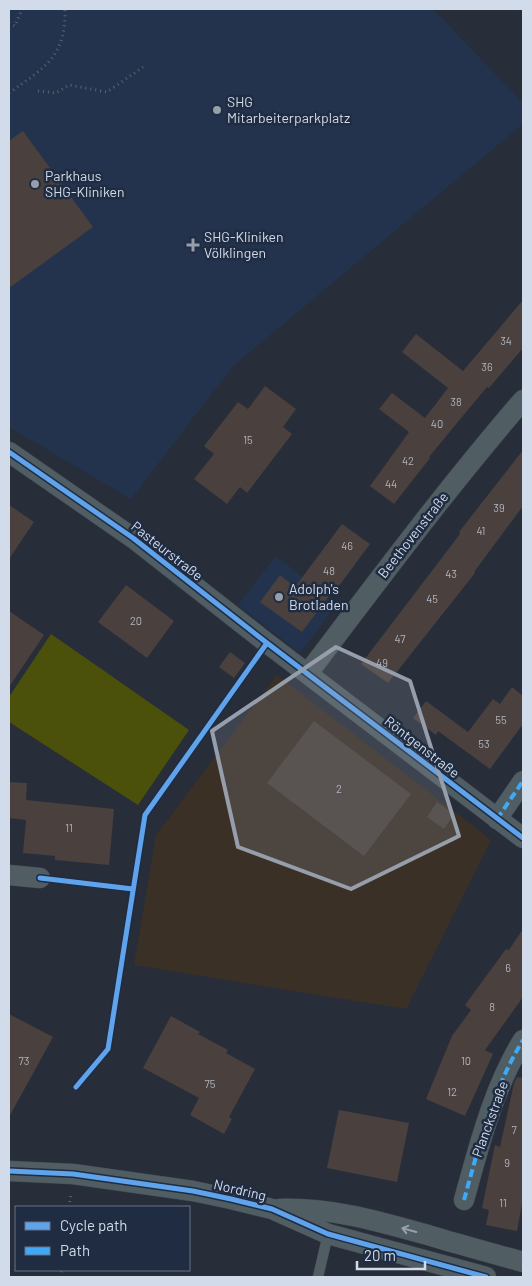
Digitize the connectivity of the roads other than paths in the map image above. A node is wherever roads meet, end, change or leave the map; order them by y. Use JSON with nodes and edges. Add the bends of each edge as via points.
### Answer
{"nodes":[{"id":1,"x":523,"y":400,"type":"edge"},
{"id":2,"x":9,"y":452,"type":"edge"},
{"id":3,"x":308,"y":674,"type":"junction"},
{"id":4,"x":523,"y":781,"type":"edge"},
{"id":5,"x":497,"y":819,"type":"junction"},
{"id":6,"x":523,"y":838,"type":"edge"},
{"id":7,"x":9,"y":875,"type":"edge"},
{"id":8,"x":40,"y":878,"type":"dead end"},
{"id":9,"x":523,"y":1040,"type":"edge"},
{"id":10,"x":9,"y":1171,"type":"edge"},
{"id":11,"x":464,"y":1200,"type":"dead end"},
{"id":12,"x":272,"y":1209,"type":"junction"},
{"id":13,"x":328,"y":1234,"type":"junction"},
{"id":14,"x":523,"y":1262,"type":"edge"},
{"id":15,"x":318,"y":1277,"type":"edge"},
{"id":16,"x":486,"y":1277,"type":"edge"}],
"edges":[{"from":1,"to":3,"type":"street","name":"Beethovenstraße","via":[[429,513]]},
{"from":2,"to":3,"type":"street","name":"Pasteurstraße","via":[[132,538]]},
{"from":3,"to":5,"type":"street","name":"Röntgenstraße"},
{"from":4,"to":5,"type":"street"},
{"from":5,"to":6,"type":"street","name":"Röntgenstraße"},
{"from":7,"to":8,"type":"street"},
{"from":9,"to":11,"type":"street","name":"Planckstraße","via":[[483,1129]]},
{"from":10,"to":12,"type":"street","name":"Nordring","via":[[73,1174],[193,1192]]},
{"from":12,"to":13,"type":"street","name":"Nordring"},
{"from":14,"to":12,"type":"street","name":"Nordring","one_way":true,"via":[[366,1218],[303,1208]]},
{"from":13,"to":15,"type":"lane"},
{"from":13,"to":16,"type":"street","name":"Nordring"}]}
